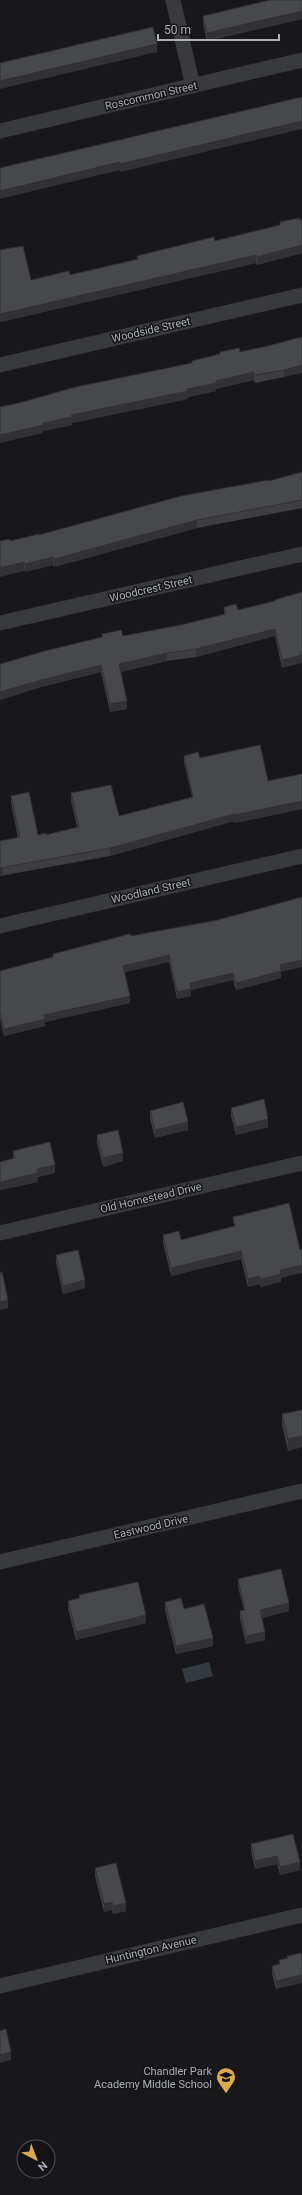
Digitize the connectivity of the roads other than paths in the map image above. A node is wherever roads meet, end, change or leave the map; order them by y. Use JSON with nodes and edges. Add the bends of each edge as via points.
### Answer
{"nodes":[{"id":1,"x":173,"y":0,"type":"edge"},
{"id":2,"x":302,"y":60,"type":"edge"},
{"id":3,"x":192,"y":86,"type":"junction"},
{"id":4,"x":0,"y":131,"type":"edge"},
{"id":5,"x":302,"y":295,"type":"edge"},
{"id":6,"x":0,"y":365,"type":"edge"},
{"id":7,"x":302,"y":554,"type":"edge"},
{"id":8,"x":0,"y":623,"type":"edge"},
{"id":9,"x":302,"y":856,"type":"edge"},
{"id":10,"x":0,"y":926,"type":"edge"},
{"id":11,"x":302,"y":1163,"type":"edge"},
{"id":12,"x":0,"y":1233,"type":"edge"},
{"id":13,"x":302,"y":1491,"type":"edge"},
{"id":14,"x":0,"y":1562,"type":"edge"},
{"id":15,"x":302,"y":1915,"type":"edge"},
{"id":16,"x":0,"y":1986,"type":"edge"}],
"edges":[{"from":1,"to":3,"type":"street"},
{"from":2,"to":3,"type":"street","name":"Roscommon Street"},
{"from":3,"to":4,"type":"street","name":"Roscommon Street"},
{"from":5,"to":6,"type":"street","name":"Woodside Street"},
{"from":7,"to":8,"type":"street","name":"Woodcrest Street"},
{"from":9,"to":10,"type":"street","name":"Woodland Street"},
{"from":11,"to":12,"type":"street","name":"Old Homestead Drive"},
{"from":13,"to":14,"type":"street","name":"Eastwood Drive"},
{"from":15,"to":16,"type":"street","name":"Huntington Avenue"}]}
